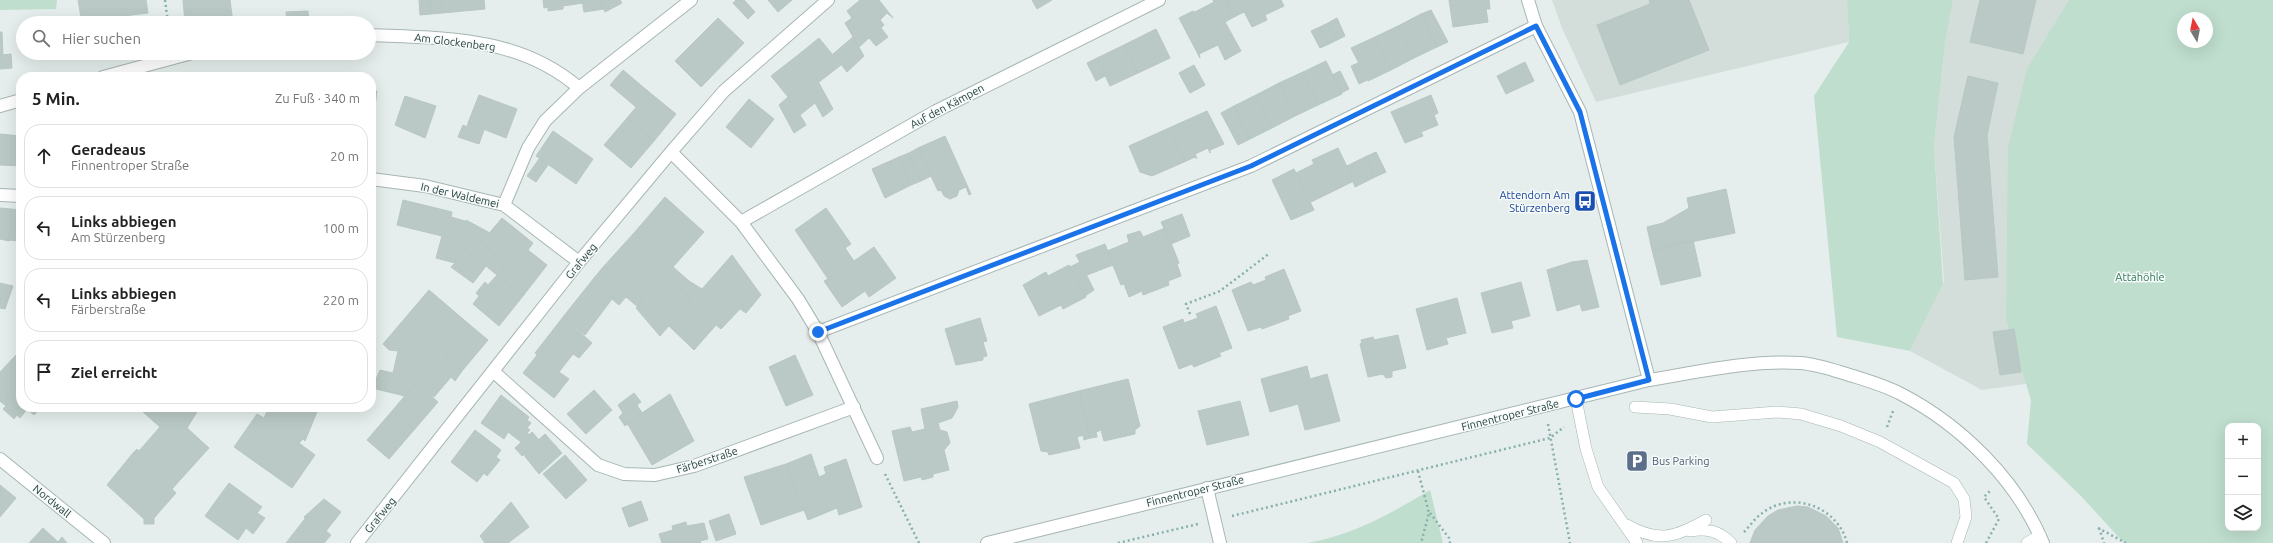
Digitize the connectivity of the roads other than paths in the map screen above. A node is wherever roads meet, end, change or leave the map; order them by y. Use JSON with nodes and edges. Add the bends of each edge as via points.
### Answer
{"nodes":[{"id":1,"x":691,"y":0,"type":"edge"},
{"id":2,"x":828,"y":0,"type":"edge"},
{"id":3,"x":1159,"y":0,"type":"edge"},
{"id":4,"x":1528,"y":0,"type":"edge"},
{"id":5,"x":1536,"y":26,"type":"junction"},
{"id":6,"x":376,"y":35,"type":"edge"},
{"id":7,"x":166,"y":60,"type":"edge"},
{"id":8,"x":122,"y":72,"type":"edge"},
{"id":9,"x":578,"y":88,"type":"junction"},
{"id":10,"x":16,"y":101,"type":"edge"},
{"id":11,"x":0,"y":106,"type":"edge"},
{"id":12,"x":671,"y":152,"type":"junction"},
{"id":13,"x":376,"y":180,"type":"edge"},
{"id":14,"x":0,"y":195,"type":"edge"},
{"id":15,"x":16,"y":196,"type":"edge"},
{"id":16,"x":504,"y":205,"type":"junction"},
{"id":17,"x":740,"y":222,"type":"junction"},
{"id":18,"x":579,"y":262,"type":"junction"},
{"id":19,"x":818,"y":332,"type":"junction"},
{"id":20,"x":494,"y":372,"type":"junction"},
{"id":21,"x":1649,"y":380,"type":"junction"},
{"id":22,"x":1576,"y":399,"type":"junction"},
{"id":23,"x":854,"y":407,"type":"junction"},
{"id":24,"x":1635,"y":407,"type":"dead end"},
{"id":25,"x":876,"y":458,"type":"road end"},
{"id":26,"x":0,"y":459,"type":"edge"},
{"id":27,"x":1207,"y":488,"type":"junction"},
{"id":28,"x":1618,"y":518,"type":"junction"},
{"id":29,"x":1706,"y":520,"type":"dead end"},
{"id":30,"x":1676,"y":539,"type":"edge"},
{"id":31,"x":2041,"y":539,"type":"edge"},
{"id":32,"x":1735,"y":540,"type":"edge"},
{"id":33,"x":104,"y":543,"type":"edge"},
{"id":34,"x":357,"y":543,"type":"edge"},
{"id":35,"x":987,"y":543,"type":"edge"},
{"id":36,"x":1220,"y":543,"type":"edge"},
{"id":37,"x":1637,"y":543,"type":"edge"},
{"id":38,"x":1957,"y":543,"type":"edge"},
{"id":39,"x":2027,"y":543,"type":"edge"}],
"edges":[{"from":1,"to":9,"type":"street"},
{"from":2,"to":12,"type":"street","name":"Grafweg","via":[[724,91]]},
{"from":3,"to":17,"type":"street","name":"Auf den Kämpen","via":[[936,111]]},
{"from":4,"to":5,"type":"street"},
{"from":5,"to":19,"type":"street","via":[[1251,166]]},
{"from":5,"to":21,"type":"street","via":[[1580,112]]},
{"from":6,"to":9,"type":"street","name":"Am Glockenberg","via":[[437,38],[494,45],[530,57],[564,75]]},
{"from":7,"to":8,"type":"street"},
{"from":9,"to":16,"type":"street","via":[[545,121],[528,148]]},
{"from":10,"to":11,"type":"street"},
{"from":12,"to":17,"type":"street"},
{"from":12,"to":18,"type":"street","name":"Grafweg"},
{"from":13,"to":16,"type":"street","name":"In der Waldemei","via":[[425,186]]},
{"from":14,"to":15,"type":"street"},
{"from":16,"to":18,"type":"street","name":"In der Waldemei"},
{"from":17,"to":19,"type":"street","via":[[798,299]]},
{"from":18,"to":20,"type":"street","name":"Grafweg"},
{"from":19,"to":23,"type":"street"},
{"from":20,"to":23,"type":"street","name":"Färberstraße","via":[[598,465],[624,474],[655,474],[694,466]]},
{"from":20,"to":34,"type":"street","name":"Grafweg"},
{"from":21,"to":22,"type":"street","name":"Finnentroper Straße"},
{"from":21,"to":31,"type":"street","name":"Finnentroper Straße","via":[[1734,366],[1800,363],[1837,371],[1901,394],[1970,442],[2007,484]]},
{"from":22,"to":27,"type":"street","name":"Finnentroper Straße"},
{"from":22,"to":28,"type":"lane","via":[[1593,474]]},
{"from":23,"to":25,"type":"street"},
{"from":24,"to":38,"type":"lane","via":[[1670,408],[1712,417],[1777,412],[1801,414],[1841,426],[1880,442],[1954,483],[1964,498],[1966,517]]},
{"from":26,"to":33,"type":"street","name":"Nordwall"},
{"from":27,"to":35,"type":"street","name":"Finnentroper Straße"},
{"from":27,"to":36,"type":"street"},
{"from":28,"to":30,"type":"lane","via":[[1650,538]]},
{"from":28,"to":37,"type":"lane"},
{"from":29,"to":30,"type":"lane"},
{"from":30,"to":32,"type":"lane","via":[[1689,531],[1707,530]]},
{"from":31,"to":39,"type":"lane"}]}
